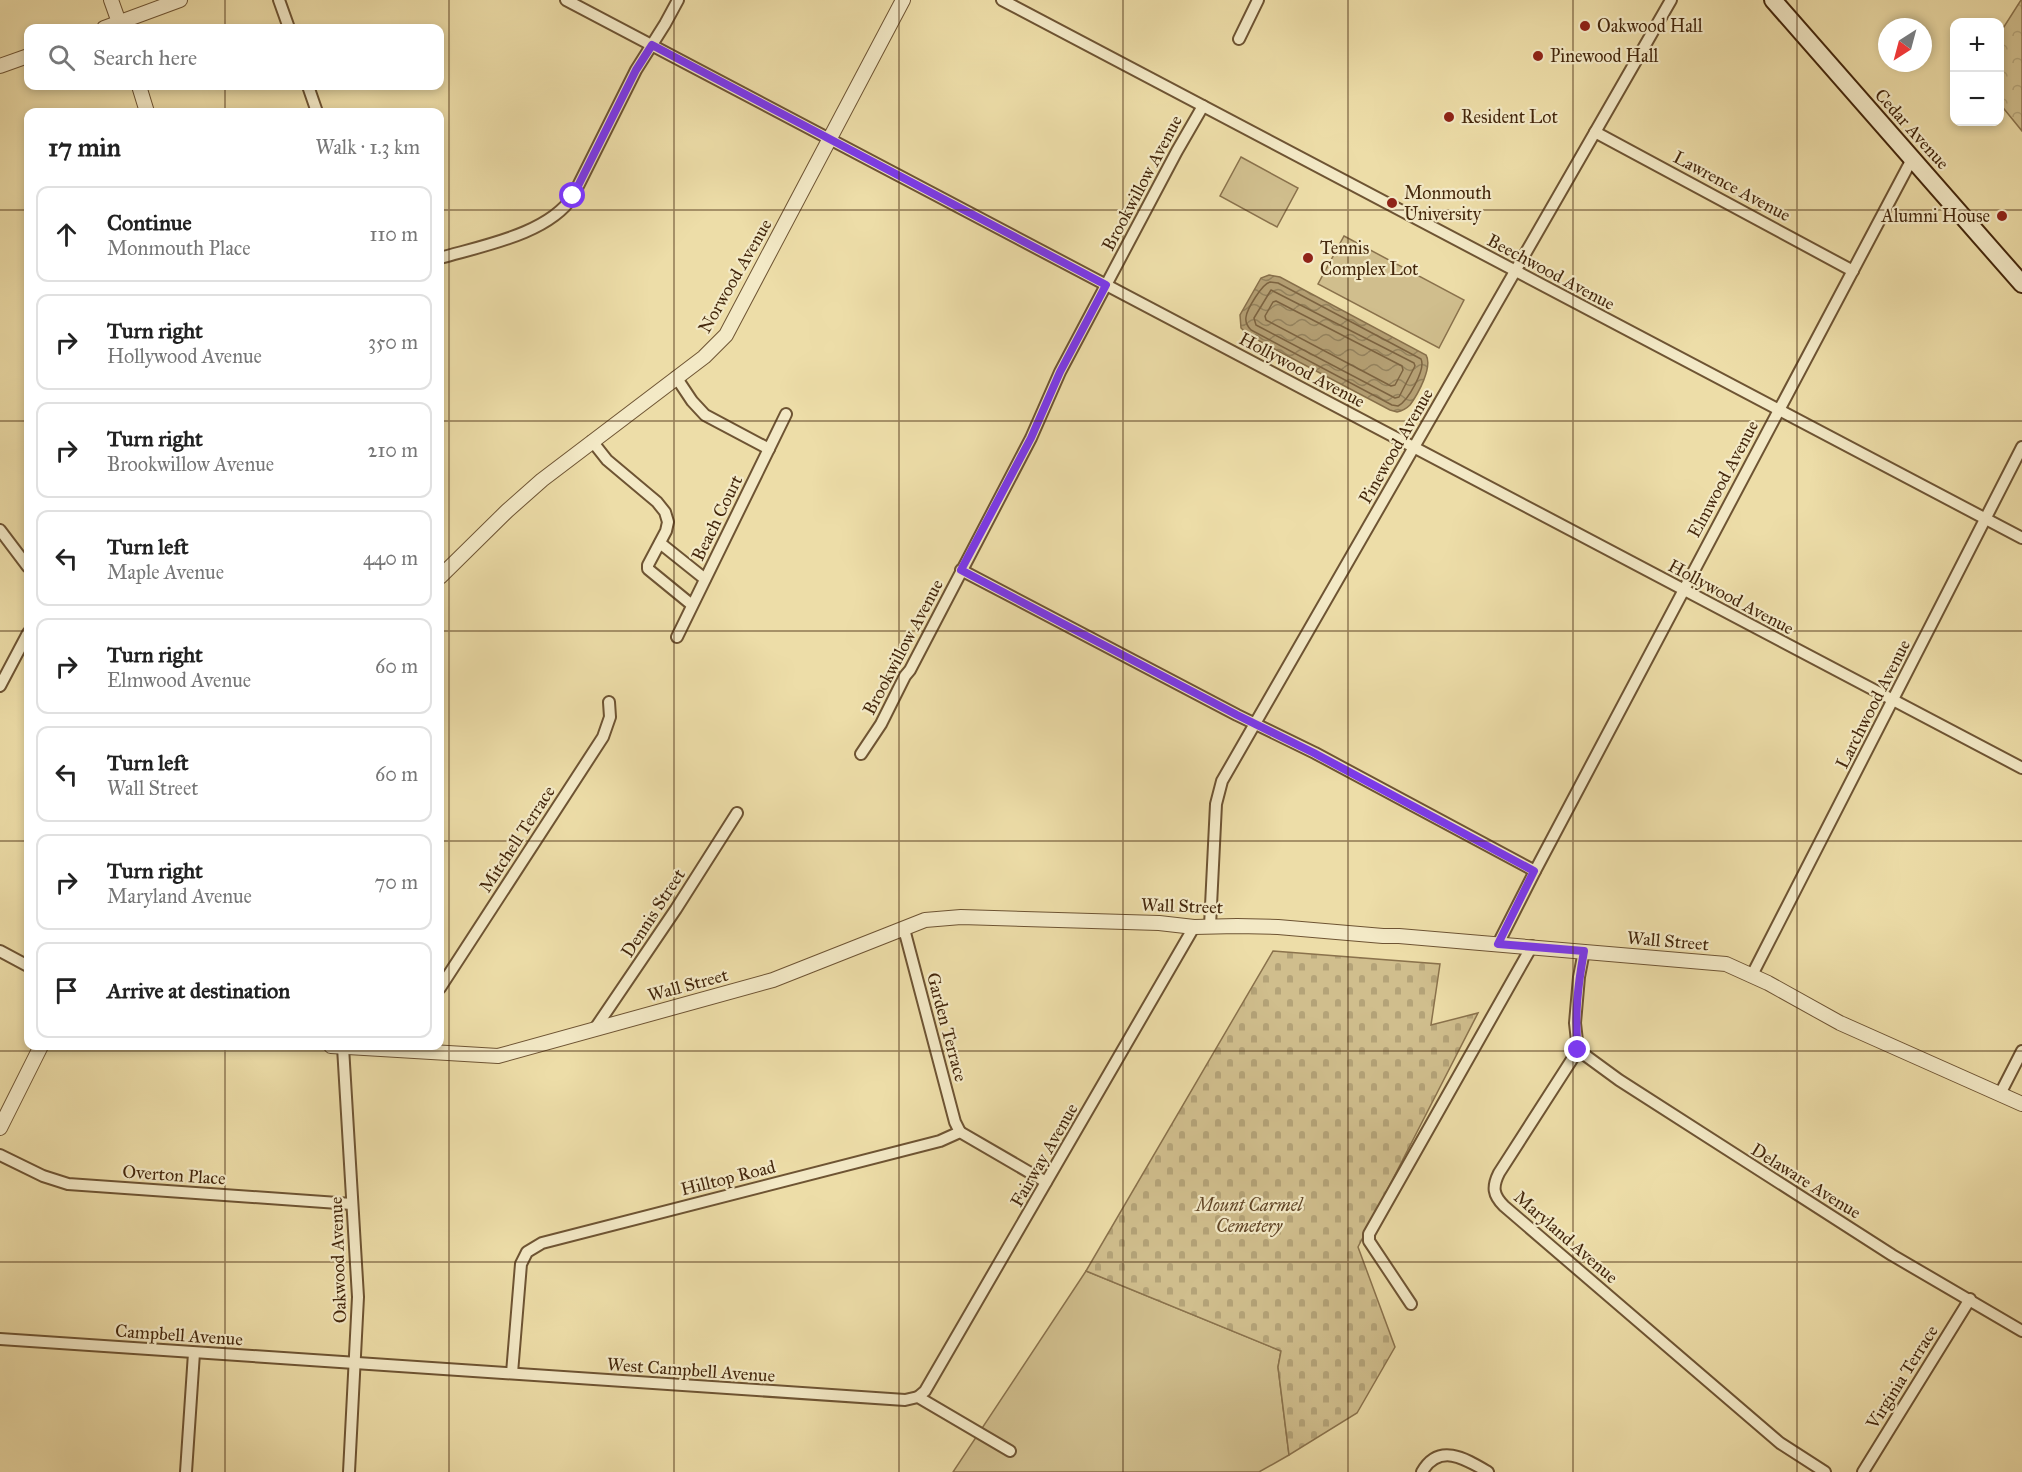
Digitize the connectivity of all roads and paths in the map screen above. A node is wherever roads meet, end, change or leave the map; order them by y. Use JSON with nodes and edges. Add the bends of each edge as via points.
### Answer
{"nodes":[{"id":1,"x":111,"y":0,"type":"edge"},
{"id":2,"x":180,"y":0,"type":"edge"},
{"id":3,"x":279,"y":0,"type":"edge"},
{"id":4,"x":566,"y":0,"type":"edge"},
{"id":5,"x":678,"y":0,"type":"edge"},
{"id":6,"x":903,"y":0,"type":"edge"},
{"id":7,"x":1002,"y":0,"type":"edge"},
{"id":8,"x":1258,"y":0,"type":"edge"},
{"id":9,"x":1671,"y":0,"type":"edge"},
{"id":10,"x":1773,"y":0,"type":"edge"},
{"id":11,"x":119,"y":24,"type":"edge"},
{"id":12,"x":125,"y":24,"type":"edge"},
{"id":13,"x":288,"y":24,"type":"edge"},
{"id":14,"x":1239,"y":39,"type":"dead end"},
{"id":15,"x":652,"y":45,"type":"junction"},
{"id":16,"x":24,"y":57,"type":"edge"},
{"id":17,"x":0,"y":66,"type":"edge"},
{"id":18,"x":140,"y":90,"type":"edge"},
{"id":19,"x":309,"y":90,"type":"edge"},
{"id":20,"x":1203,"y":106,"type":"junction"},
{"id":21,"x":146,"y":108,"type":"edge"},
{"id":22,"x":316,"y":108,"type":"edge"},
{"id":23,"x":1595,"y":132,"type":"junction"},
{"id":24,"x":830,"y":140,"type":"junction"},
{"id":25,"x":1912,"y":159,"type":"junction"},
{"id":26,"x":444,"y":257,"type":"edge"},
{"id":27,"x":1853,"y":270,"type":"junction"},
{"id":28,"x":1515,"y":271,"type":"junction"},
{"id":29,"x":2022,"y":284,"type":"edge"},
{"id":30,"x":1106,"y":285,"type":"junction"},
{"id":31,"x":676,"y":377,"type":"junction"},
{"id":32,"x":1779,"y":410,"type":"junction"},
{"id":33,"x":786,"y":414,"type":"dead end"},
{"id":34,"x":592,"y":441,"type":"junction"},
{"id":35,"x":2022,"y":447,"type":"edge"},
{"id":36,"x":1414,"y":448,"type":"junction"},
{"id":37,"x":769,"y":449,"type":"junction"},
{"id":38,"x":1985,"y":519,"type":"junction"},
{"id":39,"x":0,"y":530,"type":"edge"},
{"id":40,"x":2022,"y":538,"type":"edge"},
{"id":41,"x":660,"y":543,"type":"junction"},
{"id":42,"x":24,"y":562,"type":"edge"},
{"id":43,"x":961,"y":570,"type":"junction"},
{"id":44,"x":444,"y":573,"type":"edge"},
{"id":45,"x":705,"y":579,"type":"junction"},
{"id":46,"x":1684,"y":590,"type":"junction"},
{"id":47,"x":692,"y":605,"type":"junction"},
{"id":48,"x":677,"y":637,"type":"dead end"},
{"id":49,"x":24,"y":639,"type":"edge"},
{"id":50,"x":5,"y":665,"type":"edge"},
{"id":51,"x":0,"y":686,"type":"edge"},
{"id":52,"x":1893,"y":700,"type":"junction"},
{"id":53,"x":609,"y":702,"type":"dead end"},
{"id":54,"x":1255,"y":723,"type":"junction"},
{"id":55,"x":861,"y":754,"type":"dead end"},
{"id":56,"x":2022,"y":768,"type":"edge"},
{"id":57,"x":737,"y":813,"type":"dead end"},
{"id":58,"x":1534,"y":871,"type":"junction"},
{"id":59,"x":1210,"y":926,"type":"junction"},
{"id":60,"x":1194,"y":927,"type":"junction"},
{"id":61,"x":904,"y":929,"type":"junction"},
{"id":62,"x":1498,"y":944,"type":"junction"},
{"id":63,"x":1532,"y":946,"type":"junction"},
{"id":64,"x":0,"y":951,"type":"edge"},
{"id":65,"x":1584,"y":951,"type":"junction"},
{"id":66,"x":24,"y":964,"type":"edge"},
{"id":67,"x":1752,"y":975,"type":"junction"},
{"id":68,"x":444,"y":982,"type":"edge"},
{"id":69,"x":594,"y":1030,"type":"junction"},
{"id":70,"x":39,"y":1050,"type":"edge"},
{"id":71,"x":337,"y":1050,"type":"edge"},
{"id":72,"x":424,"y":1050,"type":"edge"},
{"id":73,"x":1578,"y":1050,"type":"junction"},
{"id":74,"x":2022,"y":1051,"type":"edge"},
{"id":75,"x":2000,"y":1094,"type":"junction"},
{"id":76,"x":2022,"y":1104,"type":"edge"},
{"id":77,"x":0,"y":1128,"type":"edge"},
{"id":78,"x":960,"y":1132,"type":"junction"},
{"id":79,"x":0,"y":1155,"type":"edge"},
{"id":80,"x":1046,"y":1182,"type":"junction"},
{"id":81,"x":352,"y":1204,"type":"junction"},
{"id":82,"x":1970,"y":1299,"type":"junction"},
{"id":83,"x":1411,"y":1304,"type":"dead end"},
{"id":84,"x":2022,"y":1331,"type":"edge"},
{"id":85,"x":0,"y":1338,"type":"edge"},
{"id":86,"x":194,"y":1353,"type":"junction"},
{"id":87,"x":356,"y":1364,"type":"junction"},
{"id":88,"x":512,"y":1373,"type":"junction"},
{"id":89,"x":918,"y":1397,"type":"junction"},
{"id":90,"x":1010,"y":1451,"type":"dead end"},
{"id":91,"x":186,"y":1472,"type":"edge"},
{"id":92,"x":349,"y":1472,"type":"edge"},
{"id":93,"x":1422,"y":1472,"type":"edge"},
{"id":94,"x":1488,"y":1472,"type":"edge"},
{"id":95,"x":1825,"y":1472,"type":"edge"},
{"id":96,"x":1863,"y":1472,"type":"edge"}],
"edges":[{"from":1,"to":11,"type":"street"},
{"from":2,"to":12,"type":"street"},
{"from":3,"to":13,"type":"street"},
{"from":4,"to":15,"type":"street","name":"Hollywood Avenue"},
{"from":5,"to":15,"type":"street"},
{"from":6,"to":24,"type":"street","name":"Norwood Avenue"},
{"from":7,"to":20,"type":"street","name":"Beechwood Avenue"},
{"from":8,"to":14,"type":"street"},
{"from":9,"to":23,"type":"street","name":"Pinewood Avenue"},
{"from":10,"to":25,"type":"main road","name":"Cedar Avenue"},
{"from":15,"to":24,"type":"street","name":"Hollywood Avenue"},
{"from":15,"to":26,"type":"street","via":[[563,210],[527,231]]},
{"from":16,"to":17,"type":"street"},
{"from":18,"to":21,"type":"street"},
{"from":19,"to":22,"type":"street"},
{"from":20,"to":28,"type":"street","name":"Beechwood Avenue"},
{"from":20,"to":30,"type":"street","name":"Brookwillow Avenue"},
{"from":23,"to":27,"type":"street","name":"Lawrence Avenue"},
{"from":23,"to":28,"type":"street","name":"Pinewood Avenue"},
{"from":24,"to":30,"type":"street","name":"Hollywood Avenue"},
{"from":24,"to":31,"type":"street","name":"Norwood Avenue","via":[[726,336]]},
{"from":25,"to":27,"type":"street","name":"Elmwood Avenue"},
{"from":25,"to":29,"type":"main road","name":"Cedar Avenue"},
{"from":27,"to":32,"type":"street","name":"Elmwood Avenue"},
{"from":28,"to":32,"type":"street","name":"Beechwood Avenue"},
{"from":28,"to":36,"type":"street","name":"Pinewood Avenue"},
{"from":30,"to":36,"type":"street","name":"Hollywood Avenue"},
{"from":30,"to":43,"type":"street","name":"Brookwillow Avenue"},
{"from":31,"to":34,"type":"street","name":"Norwood Avenue"},
{"from":31,"to":37,"type":"street","via":[[705,415]]},
{"from":32,"to":38,"type":"street","name":"Beechwood Avenue"},
{"from":32,"to":46,"type":"street","name":"Elmwood Avenue"},
{"from":33,"to":37,"type":"street","name":"Beach Court"},
{"from":34,"to":41,"type":"street","via":[[607,460],[661,506],[668,522]]},
{"from":34,"to":44,"type":"street","name":"Norwood Avenue","via":[[507,511]]},
{"from":35,"to":38,"type":"street","name":"Larchwood Avenue"},
{"from":36,"to":46,"type":"street","name":"Hollywood Avenue"},
{"from":36,"to":54,"type":"street","name":"Pinewood Avenue"},
{"from":37,"to":45,"type":"street","name":"Beach Court"},
{"from":38,"to":40,"type":"street","name":"Beechwood Avenue"},
{"from":38,"to":52,"type":"street","name":"Larchwood Avenue"},
{"from":39,"to":42,"type":"street"},
{"from":41,"to":45,"type":"street"},
{"from":41,"to":47,"type":"street","via":[[648,569]]},
{"from":43,"to":54,"type":"street"},
{"from":43,"to":55,"type":"street","name":"Brookwillow Avenue","via":[[881,724]]},
{"from":45,"to":47,"type":"street","name":"Beach Court"},
{"from":46,"to":52,"type":"street","name":"Hollywood Avenue"},
{"from":46,"to":58,"type":"street","name":"Elmwood Avenue"},
{"from":47,"to":48,"type":"street","name":"Beach Court"},
{"from":49,"to":50,"type":"street"},
{"from":50,"to":51,"type":"street"},
{"from":52,"to":56,"type":"street","name":"Hollywood Avenue"},
{"from":52,"to":67,"type":"street","name":"Larchwood Avenue"},
{"from":53,"to":68,"type":"street","name":"Mitchell Terrace","via":[[610,717],[603,736]]},
{"from":54,"to":58,"type":"street"},
{"from":54,"to":59,"type":"street","name":"Pinewood Avenue","via":[[1216,799]]},
{"from":57,"to":69,"type":"street","name":"Dennis Street"},
{"from":58,"to":62,"type":"street","name":"Elmwood Avenue"},
{"from":59,"to":60,"type":"street","name":"Wall Street"},
{"from":59,"to":62,"type":"street","name":"Wall Street","via":[[1278,927]]},
{"from":60,"to":61,"type":"street","name":"Wall Street","via":[[961,917],[931,918]]},
{"from":60,"to":80,"type":"street","name":"Fairway Avenue"},
{"from":61,"to":69,"type":"street","name":"Wall Street","via":[[773,980]]},
{"from":61,"to":78,"type":"street","name":"Garden Terrace"},
{"from":62,"to":63,"type":"street","name":"Wall Street"},
{"from":63,"to":65,"type":"street","name":"Wall Street"},
{"from":63,"to":83,"type":"street","via":[[1369,1234],[1369,1241]]},
{"from":64,"to":66,"type":"street"},
{"from":65,"to":67,"type":"street","name":"Wall Street","via":[[1726,964]]},
{"from":65,"to":73,"type":"street","via":[[1575,1023]]},
{"from":67,"to":75,"type":"street","name":"Wall Street","via":[[1840,1023]]},
{"from":69,"to":72,"type":"street","name":"Wall Street","via":[[498,1056]]},
{"from":70,"to":77,"type":"street"},
{"from":71,"to":81,"type":"street","name":"Oakwood Avenue"},
{"from":73,"to":82,"type":"street","name":"Delaware Avenue","via":[[1892,1255]]},
{"from":73,"to":95,"type":"street","name":"Maryland Avenue","via":[[1499,1173],[1495,1195],[1780,1443]]},
{"from":74,"to":75,"type":"street"},
{"from":75,"to":76,"type":"street","name":"Wall Street"},
{"from":78,"to":80,"type":"street"},
{"from":78,"to":88,"type":"street","name":"Hilltop Road","via":[[940,1141],[538,1244],[527,1252],[521,1264]]},
{"from":79,"to":81,"type":"street","name":"Overton Place","via":[[68,1184]]},
{"from":80,"to":89,"type":"street","name":"Fairway Avenue"},
{"from":81,"to":87,"type":"street","name":"Oakwood Avenue","via":[[358,1297]]},
{"from":82,"to":84,"type":"street","name":"Delaware Avenue"},
{"from":82,"to":96,"type":"street","name":"Virginia Terrace"},
{"from":85,"to":86,"type":"street","name":"Campbell Avenue"},
{"from":86,"to":87,"type":"street","name":"Campbell Avenue"},
{"from":86,"to":91,"type":"street"},
{"from":87,"to":88,"type":"street","name":"West Campbell Avenue"},
{"from":87,"to":92,"type":"street","name":"Oakwood Avenue"},
{"from":88,"to":89,"type":"street","name":"West Campbell Avenue","via":[[905,1400]]},
{"from":89,"to":90,"type":"street"},
{"from":93,"to":94,"type":"street","via":[[1429,1462],[1451,1455]]}]}
